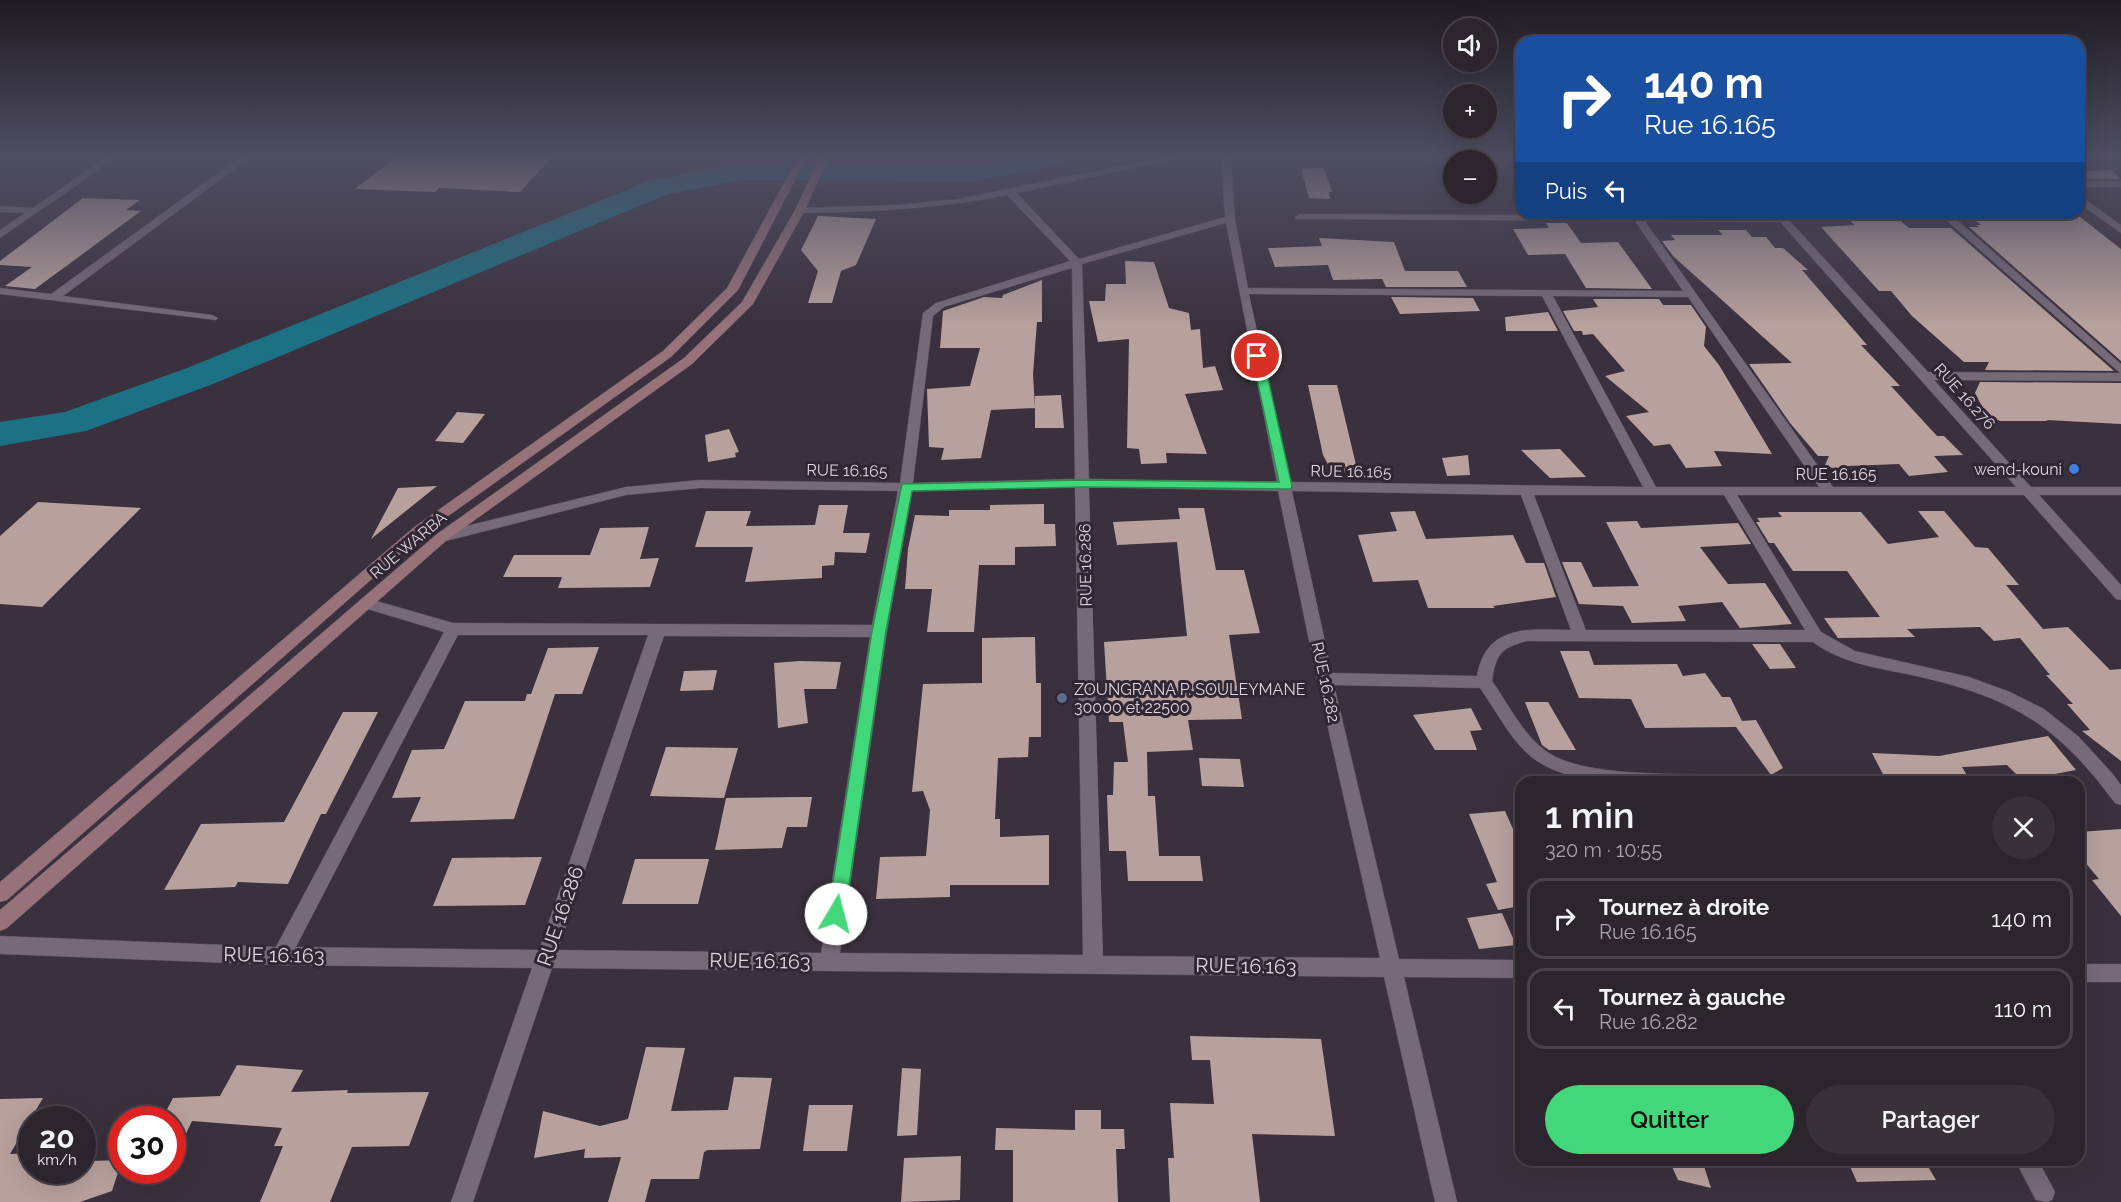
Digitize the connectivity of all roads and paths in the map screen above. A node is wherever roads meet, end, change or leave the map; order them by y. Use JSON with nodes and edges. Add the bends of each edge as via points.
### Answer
{"nodes":[{"id":1,"x":32,"y":213,"type":"edge"},
{"id":2,"x":171,"y":213,"type":"edge"},
{"id":3,"x":774,"y":213,"type":"edge"},
{"id":4,"x":798,"y":213,"type":"edge"},
{"id":5,"x":1030,"y":213,"type":"edge"},
{"id":6,"x":1230,"y":213,"type":"edge"},
{"id":7,"x":2099,"y":213,"type":"edge"},
{"id":8,"x":1300,"y":217,"type":"dead end"},
{"id":9,"x":1515,"y":217,"type":"edge"},
{"id":10,"x":1230,"y":219,"type":"junction"},
{"id":11,"x":1638,"y":219,"type":"edge"},
{"id":12,"x":1791,"y":219,"type":"edge"},
{"id":13,"x":1950,"y":219,"type":"edge"},
{"id":14,"x":2121,"y":230,"type":"edge"},
{"id":15,"x":0,"y":235,"type":"edge"},
{"id":16,"x":1077,"y":263,"type":"junction"},
{"id":17,"x":0,"y":291,"type":"edge"},
{"id":18,"x":1243,"y":291,"type":"junction"},
{"id":19,"x":1545,"y":292,"type":"junction"},
{"id":20,"x":1690,"y":294,"type":"junction"},
{"id":21,"x":53,"y":298,"type":"junction"},
{"id":22,"x":212,"y":318,"type":"dead end"},
{"id":23,"x":2121,"y":370,"type":"edge"},
{"id":24,"x":1925,"y":376,"type":"junction"},
{"id":25,"x":2121,"y":377,"type":"edge"},
{"id":26,"x":1083,"y":483,"type":"junction"},
{"id":27,"x":1286,"y":486,"type":"junction"},
{"id":28,"x":906,"y":487,"type":"junction"},
{"id":29,"x":1526,"y":491,"type":"junction"},
{"id":30,"x":1652,"y":491,"type":"junction"},
{"id":31,"x":1728,"y":491,"type":"junction"},
{"id":32,"x":1829,"y":491,"type":"junction"},
{"id":33,"x":2027,"y":491,"type":"junction"},
{"id":34,"x":2121,"y":491,"type":"edge"},
{"id":35,"x":442,"y":537,"type":"junction"},
{"id":36,"x":2121,"y":595,"type":"edge"},
{"id":37,"x":366,"y":603,"type":"junction"},
{"id":38,"x":453,"y":629,"type":"junction"},
{"id":39,"x":658,"y":630,"type":"junction"},
{"id":40,"x":879,"y":631,"type":"junction"},
{"id":41,"x":1816,"y":636,"type":"junction"},
{"id":42,"x":1581,"y":637,"type":"junction"},
{"id":43,"x":1325,"y":679,"type":"junction"},
{"id":44,"x":1484,"y":682,"type":"junction"},
{"id":45,"x":1625,"y":776,"type":"edge"},
{"id":46,"x":2118,"y":790,"type":"edge"},
{"id":47,"x":0,"y":894,"type":"edge"},
{"id":48,"x":0,"y":922,"type":"edge"},
{"id":49,"x":0,"y":945,"type":"edge"},
{"id":50,"x":282,"y":956,"type":"junction"},
{"id":51,"x":545,"y":959,"type":"junction"},
{"id":52,"x":829,"y":961,"type":"junction"},
{"id":53,"x":1093,"y":964,"type":"junction"},
{"id":54,"x":1392,"y":968,"type":"junction"},
{"id":55,"x":1515,"y":969,"type":"edge"},
{"id":56,"x":2085,"y":973,"type":"edge"},
{"id":57,"x":2121,"y":973,"type":"edge"},
{"id":58,"x":2029,"y":1166,"type":"edge"},
{"id":59,"x":2044,"y":1192,"type":"dead end"},
{"id":60,"x":462,"y":1202,"type":"edge"},
{"id":61,"x":1446,"y":1202,"type":"edge"}],
"edges":[{"from":1,"to":15,"type":"street"},
{"from":2,"to":21,"type":"street"},
{"from":3,"to":47,"type":"main road","via":[[732,290],[668,354],[418,531]]},
{"from":4,"to":35,"type":"main road","name":"RUE WARBA","via":[[747,304],[688,361]]},
{"from":5,"to":16,"type":"street"},
{"from":6,"to":10,"type":"street","name":"RUE 16.282"},
{"from":7,"to":14,"type":"street"},
{"from":8,"to":9,"type":"street"},
{"from":10,"to":16,"type":"street"},
{"from":10,"to":18,"type":"street","name":"RUE 16.282"},
{"from":11,"to":20,"type":"street"},
{"from":12,"to":24,"type":"street","name":"RUE 16.276"},
{"from":13,"to":23,"type":"street"},
{"from":16,"to":26,"type":"street","name":"RUE 16.286"},
{"from":16,"to":28,"type":"street","via":[[940,305],[927,315]]},
{"from":17,"to":21,"type":"street"},
{"from":18,"to":19,"type":"street"},
{"from":18,"to":27,"type":"street","name":"RUE 16.282"},
{"from":19,"to":20,"type":"street"},
{"from":19,"to":30,"type":"street"},
{"from":20,"to":32,"type":"street"},
{"from":21,"to":22,"type":"street"},
{"from":24,"to":25,"type":"street"},
{"from":24,"to":33,"type":"street","name":"RUE 16.276"},
{"from":26,"to":27,"type":"street","name":"RUE 16.165"},
{"from":26,"to":28,"type":"street","name":"RUE 16.165"},
{"from":26,"to":53,"type":"street","name":"RUE 16.286"},
{"from":27,"to":29,"type":"street","name":"RUE 16.165"},
{"from":27,"to":43,"type":"street","name":"RUE 16.282"},
{"from":28,"to":35,"type":"street","name":"RUE 16.165","via":[[662,486],[626,491]]},
{"from":28,"to":40,"type":"street"},
{"from":29,"to":30,"type":"street","name":"RUE 16.165"},
{"from":29,"to":42,"type":"street"},
{"from":30,"to":31,"type":"street","name":"RUE 16.165"},
{"from":31,"to":32,"type":"street","name":"RUE 16.165"},
{"from":31,"to":41,"type":"street"},
{"from":32,"to":33,"type":"street","name":"RUE 16.165"},
{"from":33,"to":34,"type":"street","name":"RUE 16.165"},
{"from":33,"to":36,"type":"street","name":"RUE 16.276"},
{"from":35,"to":37,"type":"main road","name":"RUE WARBA"},
{"from":37,"to":38,"type":"street"},
{"from":37,"to":48,"type":"main road","name":"RUE WARBA"},
{"from":38,"to":39,"type":"street"},
{"from":38,"to":50,"type":"street"},
{"from":39,"to":40,"type":"street"},
{"from":39,"to":51,"type":"street","name":"RUE 16.286"},
{"from":40,"to":52,"type":"street"},
{"from":41,"to":42,"type":"street"},
{"from":41,"to":46,"type":"street","via":[[1847,654],[1953,679],[2013,700],[2052,723]]},
{"from":42,"to":44,"type":"street","via":[[1527,635],[1499,643],[1488,655]]},
{"from":43,"to":44,"type":"street"},
{"from":43,"to":54,"type":"street","name":"RUE 16.282"},
{"from":44,"to":45,"type":"street","via":[[1543,758],[1566,770]]},
{"from":49,"to":50,"type":"street","name":"RUE 16.163"},
{"from":50,"to":51,"type":"street","name":"RUE 16.163"},
{"from":51,"to":52,"type":"street","name":"RUE 16.163"},
{"from":51,"to":60,"type":"street","name":"RUE 16.286"},
{"from":52,"to":53,"type":"street","name":"RUE 16.163"},
{"from":53,"to":54,"type":"street","name":"RUE 16.163"},
{"from":54,"to":55,"type":"street","name":"RUE 16.163"},
{"from":54,"to":61,"type":"street","name":"RUE 16.282"},
{"from":56,"to":57,"type":"street"},
{"from":58,"to":59,"type":"street"}]}
